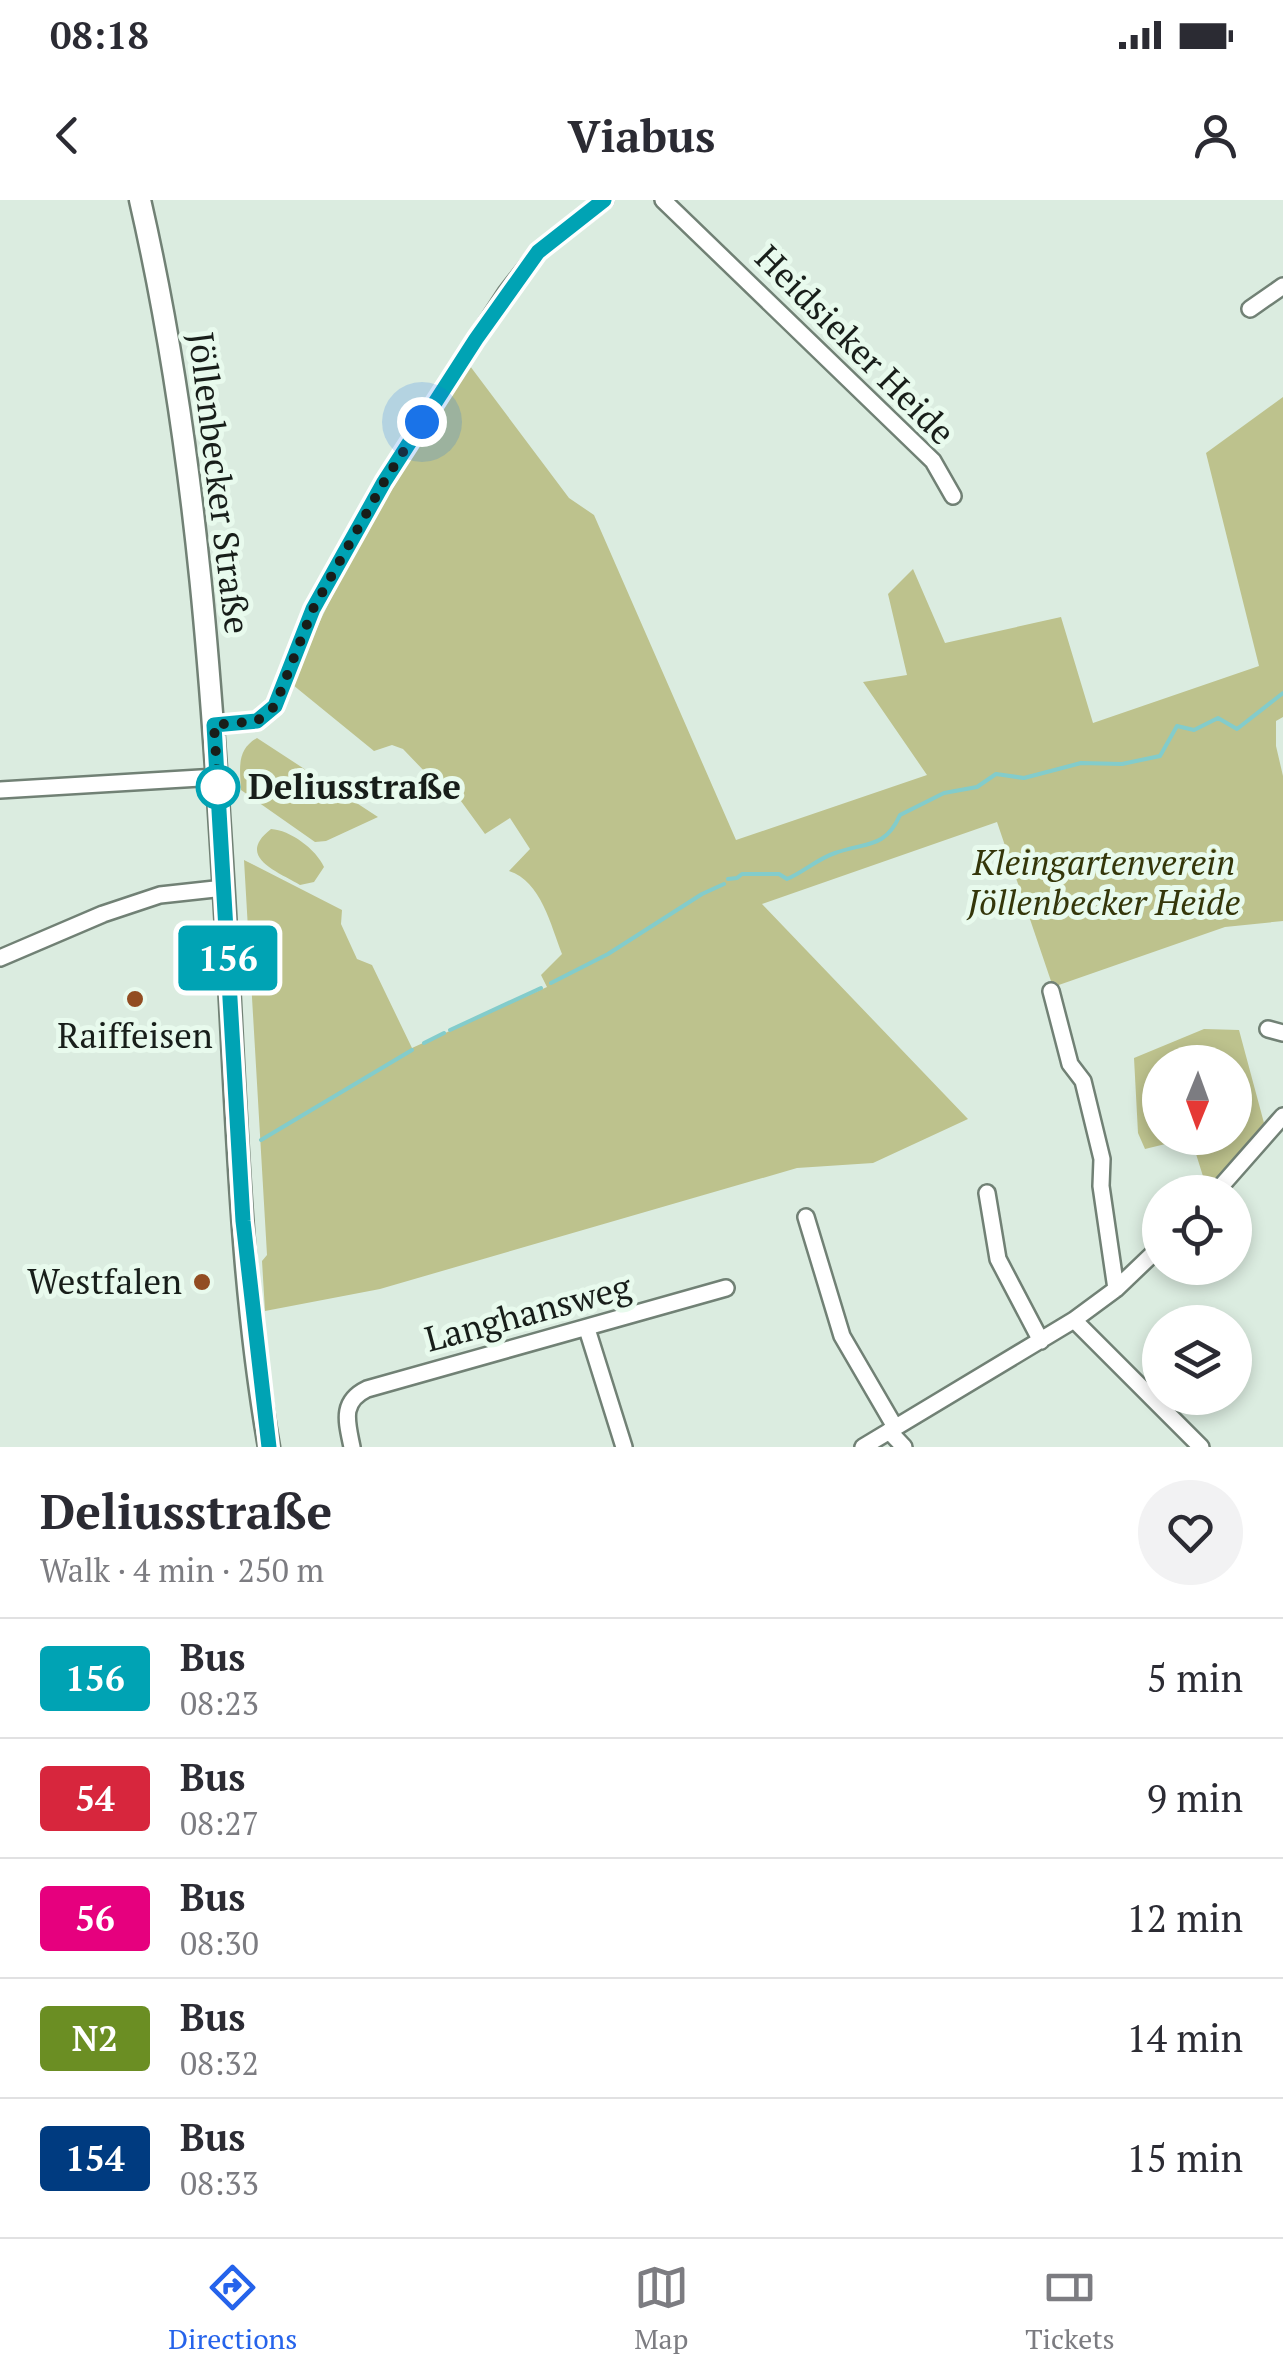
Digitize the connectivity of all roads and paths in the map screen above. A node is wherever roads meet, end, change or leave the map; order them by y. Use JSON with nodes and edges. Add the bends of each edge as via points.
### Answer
{"nodes":[{"id":1,"x":140,"y":200,"type":"edge"},
{"id":2,"x":605,"y":200,"type":"edge"},
{"id":3,"x":664,"y":200,"type":"edge"},
{"id":4,"x":1283,"y":286,"type":"edge"},
{"id":5,"x":1250,"y":309,"type":"dead end"},
{"id":6,"x":953,"y":496,"type":"dead end"},
{"id":7,"x":214,"y":725,"type":"junction"},
{"id":8,"x":217,"y":777,"type":"junction"},
{"id":9,"x":0,"y":790,"type":"edge"},
{"id":10,"x":224,"y":888,"type":"junction"},
{"id":11,"x":0,"y":958,"type":"edge"},
{"id":12,"x":1051,"y":991,"type":"dead end"},
{"id":13,"x":1283,"y":1116,"type":"edge"},
{"id":14,"x":1231,"y":1175,"type":"edge"},
{"id":15,"x":987,"y":1194,"type":"dead end"},
{"id":16,"x":806,"y":1217,"type":"dead end"},
{"id":17,"x":1142,"y":1264,"type":"edge"},
{"id":18,"x":726,"y":1288,"type":"dead end"},
{"id":19,"x":1116,"y":1289,"type":"junction"},
{"id":20,"x":1074,"y":1320,"type":"junction"},
{"id":21,"x":587,"y":1330,"type":"junction"},
{"id":22,"x":1041,"y":1340,"type":"junction"},
{"id":23,"x":892,"y":1429,"type":"junction"},
{"id":24,"x":269,"y":1447,"type":"edge"},
{"id":25,"x":352,"y":1447,"type":"edge"},
{"id":26,"x":624,"y":1447,"type":"edge"},
{"id":27,"x":864,"y":1447,"type":"edge"},
{"id":28,"x":904,"y":1447,"type":"edge"},
{"id":29,"x":1201,"y":1447,"type":"edge"}],
"edges":[{"from":1,"to":7,"type":"main road","name":"Jöllenbecker Straße","via":[[185,436]]},
{"from":2,"to":7,"type":"street","via":[[538,252],[506,293],[384,482],[313,609],[275,706],[257,721]]},
{"from":3,"to":6,"type":"street","name":"Heidsieker Heide","via":[[933,461]]},
{"from":4,"to":5,"type":"street"},
{"from":7,"to":8,"type":"main road","name":"Jöllenbecker Straße"},
{"from":8,"to":9,"type":"street"},
{"from":8,"to":10,"type":"main road","name":"Jöllenbecker Straße"},
{"from":10,"to":11,"type":"street","via":[[160,895]]},
{"from":10,"to":24,"type":"main road","name":"Jöllenbecker Straße","via":[[243,1221]]},
{"from":12,"to":19,"type":"street","via":[[1102,1159]]},
{"from":13,"to":14,"type":"street"},
{"from":15,"to":22,"type":"street","via":[[998,1258]]},
{"from":16,"to":23,"type":"street","via":[[842,1336]]},
{"from":17,"to":19,"type":"street"},
{"from":18,"to":21,"type":"street","name":"Langhansweg"},
{"from":19,"to":20,"type":"street"},
{"from":20,"to":22,"type":"street"},
{"from":20,"to":29,"type":"street"},
{"from":21,"to":25,"type":"street","name":"Langhansweg","via":[[366,1389],[346,1411]]},
{"from":21,"to":26,"type":"street"},
{"from":22,"to":23,"type":"street"},
{"from":23,"to":27,"type":"street"},
{"from":23,"to":28,"type":"street"}]}
